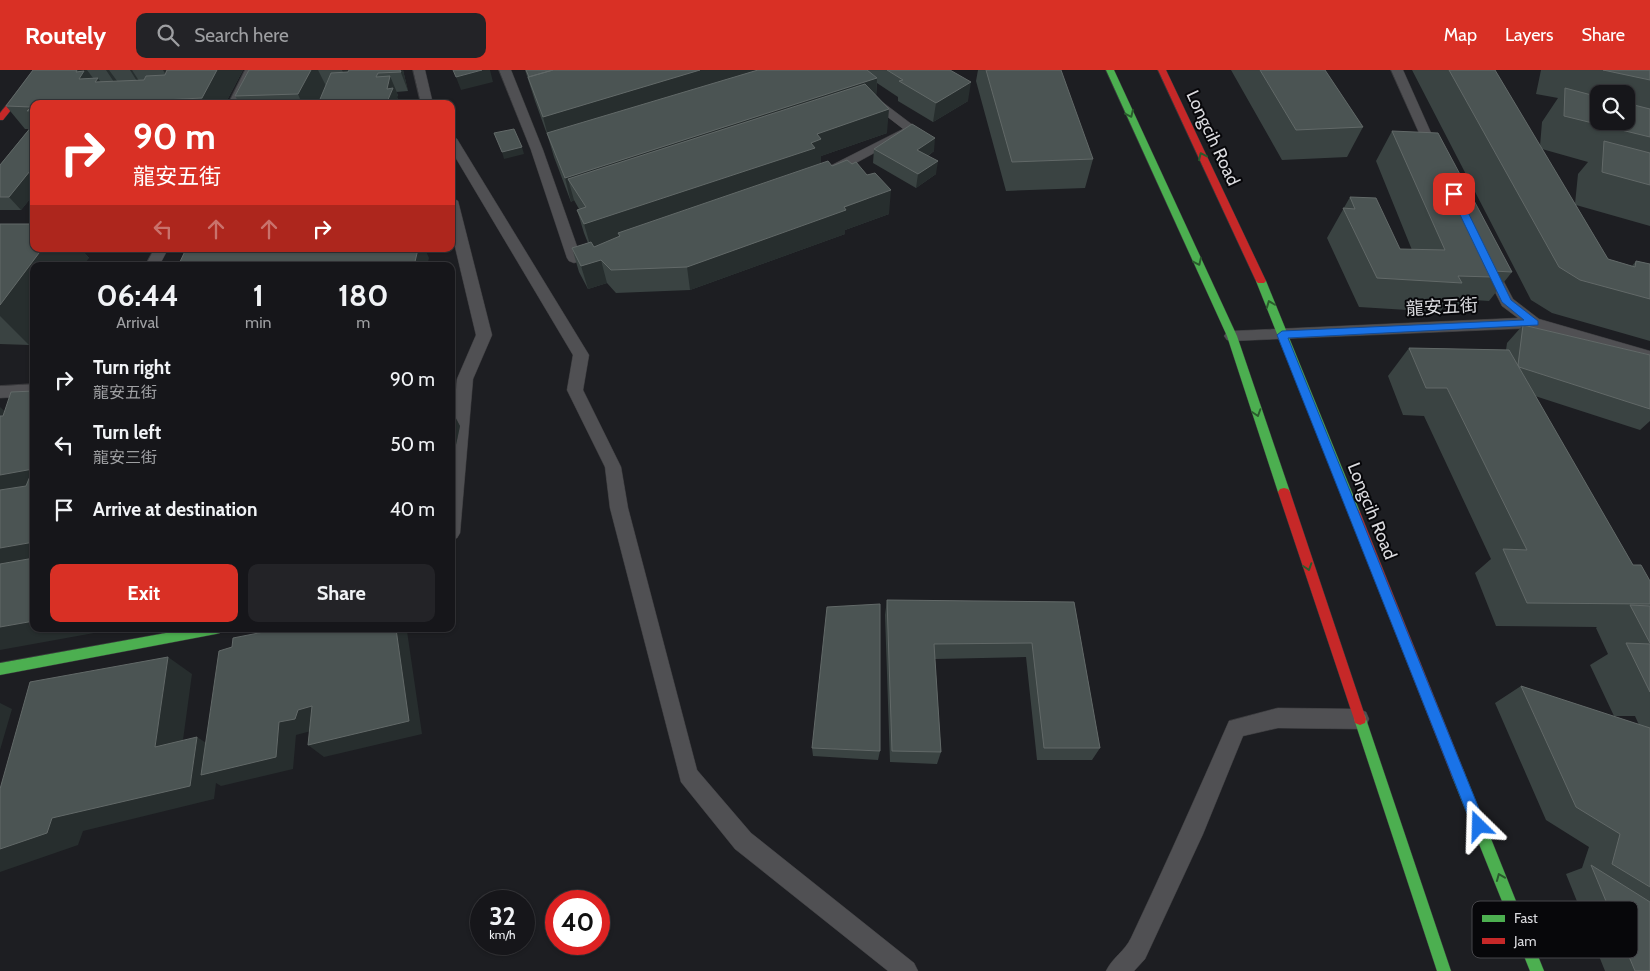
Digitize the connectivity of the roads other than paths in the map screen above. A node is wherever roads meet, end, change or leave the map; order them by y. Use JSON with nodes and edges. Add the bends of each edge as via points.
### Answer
{"nodes":[{"id":1,"x":39,"y":70,"type":"edge"},
{"id":2,"x":251,"y":70,"type":"edge"},
{"id":3,"x":419,"y":70,"type":"edge"},
{"id":4,"x":505,"y":70,"type":"edge"},
{"id":5,"x":833,"y":70,"type":"edge"},
{"id":6,"x":1110,"y":70,"type":"edge"},
{"id":7,"x":1162,"y":70,"type":"edge"},
{"id":8,"x":1397,"y":70,"type":"edge"},
{"id":9,"x":236,"y":100,"type":"edge"},
{"id":10,"x":428,"y":100,"type":"edge"},
{"id":11,"x":0,"y":118,"type":"edge"},
{"id":12,"x":455,"y":146,"type":"edge"},
{"id":13,"x":1441,"y":167,"type":"edge"},
{"id":14,"x":816,"y":176,"type":"edge"},
{"id":15,"x":455,"y":217,"type":"edge"},
{"id":16,"x":611,"y":246,"type":"edge"},
{"id":17,"x":1485,"y":257,"type":"edge"},
{"id":18,"x":1534,"y":323,"type":"junction"},
{"id":19,"x":1282,"y":335,"type":"junction"},
{"id":20,"x":1232,"y":336,"type":"junction"},
{"id":21,"x":1650,"y":357,"type":"edge"},
{"id":22,"x":458,"y":380,"type":"edge"},
{"id":23,"x":30,"y":390,"type":"edge"},
{"id":24,"x":0,"y":392,"type":"edge"},
{"id":25,"x":455,"y":446,"type":"edge"},
{"id":26,"x":200,"y":632,"type":"edge"},
{"id":27,"x":0,"y":669,"type":"edge"},
{"id":28,"x":1359,"y":719,"type":"junction"},
{"id":29,"x":1509,"y":901,"type":"edge"},
{"id":30,"x":1532,"y":958,"type":"edge"},
{"id":31,"x":906,"y":971,"type":"edge"},
{"id":32,"x":1118,"y":971,"type":"edge"},
{"id":33,"x":1444,"y":971,"type":"edge"},
{"id":34,"x":1537,"y":971,"type":"edge"}],
"edges":[{"from":1,"to":11,"type":"street"},
{"from":2,"to":9,"type":"lane"},
{"from":3,"to":10,"type":"lane"},
{"from":4,"to":16,"type":"lane","via":[[542,149],[574,258]]},
{"from":5,"to":14,"type":"lane","via":[[912,130],[835,170]]},
{"from":6,"to":20,"type":"street","one_way":true},
{"from":19,"to":7,"type":"street","name":"Longcih Road","one_way":true,"via":[[1266,292]]},
{"from":8,"to":13,"type":"lane"},
{"from":12,"to":31,"type":"lane","via":[[581,355],[575,390],[613,467],[618,508],[688,775],[743,841]]},
{"from":15,"to":22,"type":"lane","via":[[484,335]]},
{"from":17,"to":18,"type":"lane","via":[[1507,302]]},
{"from":18,"to":19,"type":"lane","name":"龍安五街"},
{"from":18,"to":21,"type":"lane","name":"龍安五街"},
{"from":19,"to":20,"type":"lane","name":"龍安五街"},
{"from":29,"to":19,"type":"street","name":"Longcih Road","one_way":true},
{"from":20,"to":28,"type":"street","one_way":true},
{"from":22,"to":25,"type":"lane"},
{"from":23,"to":24,"type":"lane"},
{"from":26,"to":27,"type":"street"},
{"from":28,"to":32,"type":"lane","via":[[1278,718],[1236,728],[1137,951]]},
{"from":28,"to":33,"type":"street"},
{"from":34,"to":30,"type":"street","name":"Longcih Road","one_way":true}]}
